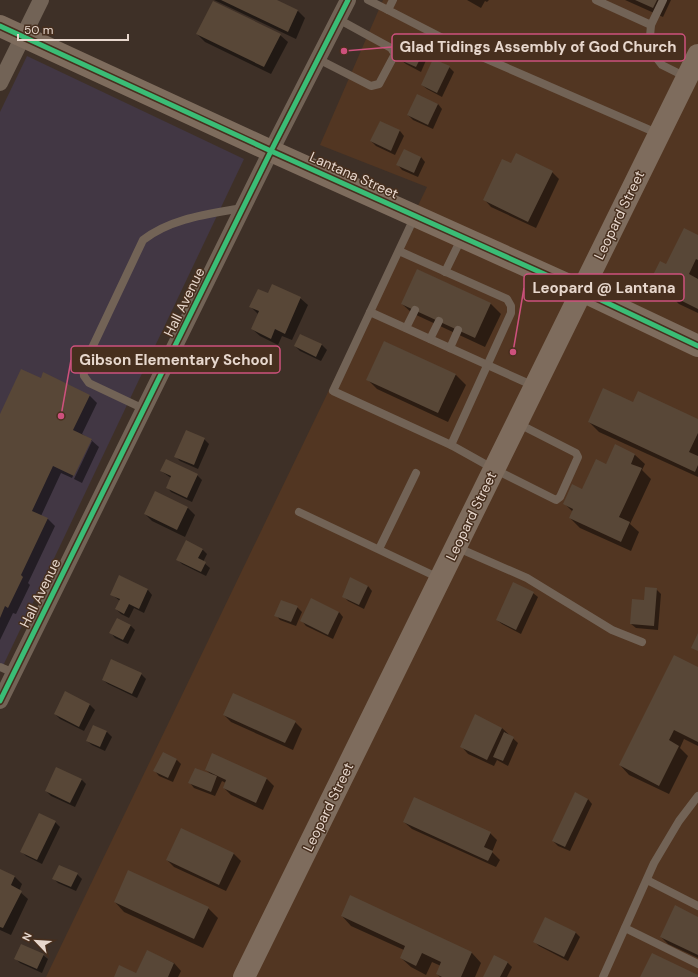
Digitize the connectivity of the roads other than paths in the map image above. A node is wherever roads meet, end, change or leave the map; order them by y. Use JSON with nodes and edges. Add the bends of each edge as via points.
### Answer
{"nodes":[{"id":1,"x":41,"y":0,"type":"edge"},
{"id":2,"x":348,"y":0,"type":"edge"},
{"id":3,"x":368,"y":0,"type":"edge"},
{"id":4,"x":393,"y":0,"type":"edge"},
{"id":5,"x":596,"y":0,"type":"edge"},
{"id":6,"x":663,"y":0,"type":"edge"},
{"id":7,"x":388,"y":10,"type":"junction"},
{"id":8,"x":338,"y":20,"type":"junction"},
{"id":9,"x":651,"y":25,"type":"junction"},
{"id":10,"x":0,"y":26,"type":"edge"},
{"id":11,"x":23,"y":36,"type":"junction"},
{"id":12,"x":698,"y":55,"type":"edge"},
{"id":13,"x":318,"y":60,"type":"junction"},
{"id":14,"x":687,"y":77,"type":"junction"},
{"id":15,"x":0,"y":83,"type":"edge"},
{"id":16,"x":659,"y":134,"type":"junction"},
{"id":17,"x":271,"y":151,"type":"junction"},
{"id":18,"x":243,"y":208,"type":"junction"},
{"id":19,"x":415,"y":216,"type":"junction"},
{"id":20,"x":462,"y":237,"type":"junction"},
{"id":21,"x":399,"y":251,"type":"junction"},
{"id":22,"x":434,"y":267,"type":"junction"},
{"id":23,"x":445,"y":272,"type":"junction"},
{"id":24,"x":430,"y":275,"type":"dead end"},
{"id":25,"x":459,"y":278,"type":"junction"},
{"id":26,"x":455,"y":286,"type":"dead end"},
{"id":27,"x":479,"y":287,"type":"junction"},
{"id":28,"x":582,"y":291,"type":"junction"},
{"id":29,"x":474,"y":295,"type":"dead end"},
{"id":30,"x":415,"y":310,"type":"dead end"},
{"id":31,"x":370,"y":312,"type":"junction"},
{"id":32,"x":439,"y":321,"type":"dead end"},
{"id":33,"x":406,"y":328,"type":"junction"},
{"id":34,"x":458,"y":330,"type":"dead end"},
{"id":35,"x":430,"y":339,"type":"junction"},
{"id":36,"x":698,"y":346,"type":"edge"},
{"id":37,"x":450,"y":348,"type":"junction"},
{"id":38,"x":488,"y":365,"type":"junction"},
{"id":39,"x":535,"y":386,"type":"junction"},
{"id":40,"x":144,"y":409,"type":"junction"},
{"id":41,"x":517,"y":423,"type":"junction"},
{"id":42,"x":451,"y":445,"type":"junction"},
{"id":43,"x":494,"y":469,"type":"junction"},
{"id":44,"x":416,"y":473,"type":"dead end"},
{"id":45,"x":300,"y":512,"type":"dead end"},
{"id":46,"x":456,"y":546,"type":"junction"},
{"id":47,"x":379,"y":549,"type":"junction"},
{"id":48,"x":440,"y":578,"type":"junction"},
{"id":49,"x":642,"y":642,"type":"dead end"},
{"id":50,"x":7,"y":670,"type":"edge"},
{"id":51,"x":0,"y":701,"type":"edge"},
{"id":52,"x":698,"y":796,"type":"edge"},
{"id":53,"x":646,"y":880,"type":"junction"},
{"id":54,"x":698,"y":906,"type":"edge"},
{"id":55,"x":625,"y":928,"type":"junction"},
{"id":56,"x":698,"y":964,"type":"edge"},
{"id":57,"x":244,"y":977,"type":"edge"},
{"id":58,"x":603,"y":977,"type":"edge"}],
"edges":[{"from":1,"to":11,"type":"street"},
{"from":2,"to":8,"type":"street","name":"Hall Avenue"},
{"from":3,"to":7,"type":"lane"},
{"from":4,"to":7,"type":"lane"},
{"from":5,"to":9,"type":"lane"},
{"from":6,"to":9,"type":"lane"},
{"from":7,"to":16,"type":"lane","via":[[466,50]]},
{"from":8,"to":13,"type":"street","name":"Hall Avenue"},
{"from":8,"to":13,"type":"lane","via":[[391,48],[395,54],[378,84],[371,86]]},
{"from":9,"to":14,"type":"lane","via":[[649,48],[662,65]]},
{"from":10,"to":11,"type":"main road","name":"Lantana Street"},
{"from":11,"to":15,"type":"street"},
{"from":11,"to":17,"type":"main road","name":"Lantana Street"},
{"from":12,"to":14,"type":"main road","name":"Leopard Street"},
{"from":13,"to":17,"type":"street","name":"Hall Avenue"},
{"from":14,"to":16,"type":"main road","name":"Leopard Street"},
{"from":16,"to":28,"type":"main road","name":"Leopard Street"},
{"from":17,"to":18,"type":"street","name":"Hall Avenue"},
{"from":17,"to":19,"type":"main road","name":"Lantana Street"},
{"from":18,"to":40,"type":"street","name":"Hall Avenue"},
{"from":18,"to":40,"type":"lane","via":[[196,216],[154,231],[143,240],[83,367],[84,376],[89,383]]},
{"from":19,"to":20,"type":"main road","name":"Lantana Street"},
{"from":19,"to":21,"type":"lane"},
{"from":20,"to":23,"type":"lane"},
{"from":20,"to":28,"type":"main road","name":"Lantana Street"},
{"from":21,"to":22,"type":"lane"},
{"from":21,"to":31,"type":"lane"},
{"from":22,"to":23,"type":"lane"},
{"from":22,"to":24,"type":"lane"},
{"from":23,"to":25,"type":"lane"},
{"from":25,"to":26,"type":"lane"},
{"from":25,"to":27,"type":"lane"},
{"from":27,"to":29,"type":"lane"},
{"from":27,"to":38,"type":"lane","via":[[507,299],[511,306],[511,313]]},
{"from":28,"to":36,"type":"main road","name":"Lantana Street"},
{"from":28,"to":39,"type":"main road","name":"Leopard Street"},
{"from":30,"to":33,"type":"lane"},
{"from":31,"to":33,"type":"lane"},
{"from":31,"to":42,"type":"lane","via":[[333,391]]},
{"from":32,"to":35,"type":"lane"},
{"from":33,"to":35,"type":"lane"},
{"from":34,"to":37,"type":"lane"},
{"from":35,"to":37,"type":"lane"},
{"from":37,"to":38,"type":"lane"},
{"from":38,"to":39,"type":"lane"},
{"from":38,"to":42,"type":"lane"},
{"from":39,"to":41,"type":"main road","name":"Leopard Street"},
{"from":40,"to":50,"type":"street","name":"Hall Avenue"},
{"from":41,"to":43,"type":"main road","name":"Leopard Street"},
{"from":41,"to":43,"type":"lane","via":[[576,453],[578,457],[560,497],[556,500]]},
{"from":42,"to":43,"type":"lane"},
{"from":43,"to":46,"type":"main road","name":"Leopard Street"},
{"from":44,"to":47,"type":"lane"},
{"from":45,"to":47,"type":"lane"},
{"from":46,"to":48,"type":"main road","name":"Leopard Street"},
{"from":46,"to":49,"type":"lane","via":[[527,578],[612,630]]},
{"from":47,"to":48,"type":"lane"},
{"from":48,"to":57,"type":"main road","name":"Leopard Street"},
{"from":50,"to":51,"type":"street","name":"Hall Avenue"},
{"from":52,"to":53,"type":"lane","via":[[679,821]]},
{"from":53,"to":54,"type":"lane"},
{"from":53,"to":55,"type":"lane"},
{"from":55,"to":56,"type":"lane"},
{"from":55,"to":58,"type":"lane"}]}
